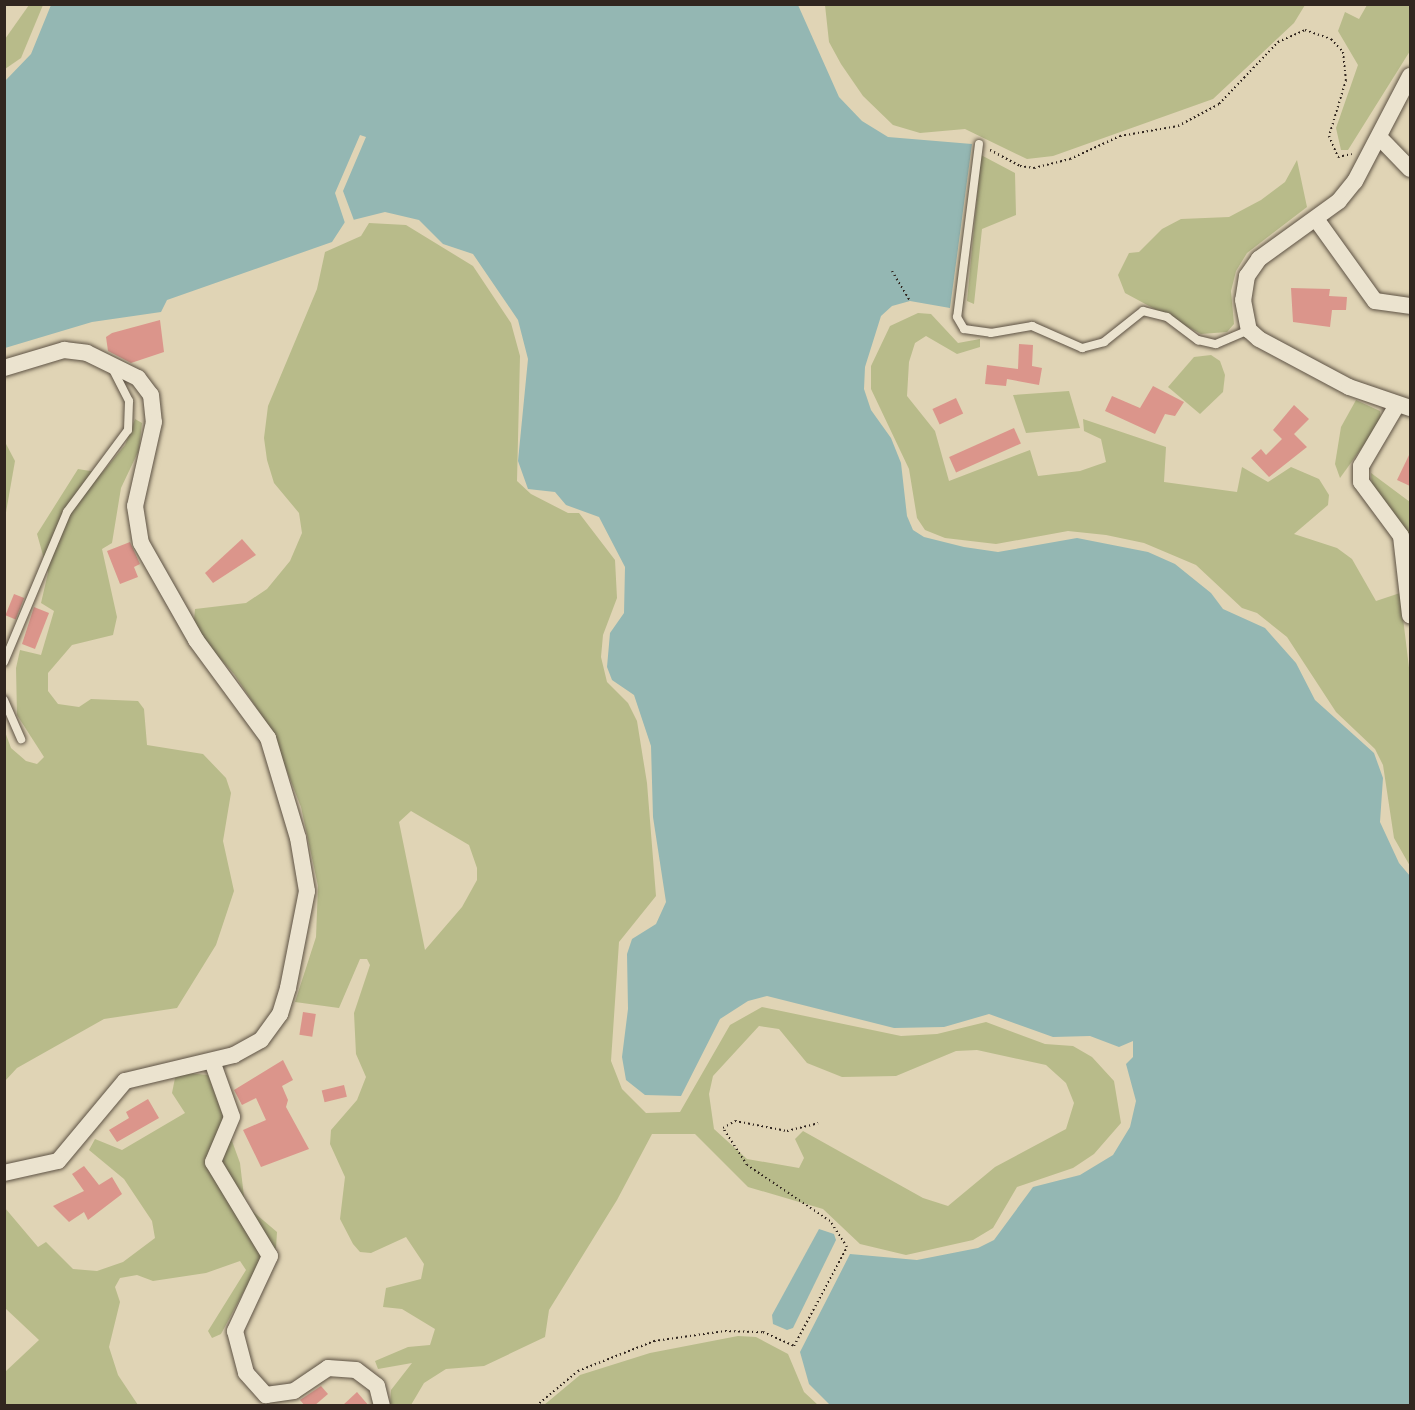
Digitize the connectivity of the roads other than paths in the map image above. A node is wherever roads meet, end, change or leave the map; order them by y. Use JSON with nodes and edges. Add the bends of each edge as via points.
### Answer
{"nodes":[{"id":1,"x":1410,"y":75,"type":"edge"},
{"id":2,"x":1380,"y":138,"type":"junction"},
{"id":3,"x":979,"y":144,"type":"road end"},
{"id":4,"x":1410,"y":169,"type":"edge"},
{"id":5,"x":1316,"y":219,"type":"junction"},
{"id":6,"x":1410,"y":306,"type":"edge"},
{"id":7,"x":1249,"y":330,"type":"junction"},
{"id":8,"x":110,"y":364,"type":"junction"},
{"id":9,"x":4,"y":368,"type":"edge"},
{"id":10,"x":1404,"y":406,"type":"edge"},
{"id":11,"x":1410,"y":615,"type":"edge"},
{"id":12,"x":4,"y":662,"type":"edge"},
{"id":13,"x":4,"y":699,"type":"edge"},
{"id":14,"x":21,"y":739,"type":"dead end"},
{"id":15,"x":212,"y":1061,"type":"junction"},
{"id":16,"x":4,"y":1173,"type":"edge"},
{"id":17,"x":382,"y":1406,"type":"edge"}],
"edges":[{"from":1,"to":2,"type":"street"},
{"from":2,"to":4,"type":"street"},
{"from":2,"to":5,"type":"street","via":[[1355,181]]},
{"from":3,"to":7,"type":"lane","via":[[957,317],[964,329],[990,333],[1032,326],[1082,348],[1104,342],[1143,311],[1167,318],[1198,340],[1216,344]]},
{"from":5,"to":6,"type":"street","via":[[1375,301]]},
{"from":5,"to":7,"type":"street","via":[[1258,259],[1247,276],[1243,300]]},
{"from":7,"to":10,"type":"street","via":[[1349,387]]},
{"from":8,"to":9,"type":"street","via":[[87,353],[64,350]]},
{"from":8,"to":12,"type":"lane","via":[[129,401],[128,430],[67,512]]},
{"from":8,"to":15,"type":"street","via":[[146,386],[154,409],[135,506],[141,543],[196,640],[268,738],[306,870],[304,914],[280,1014],[261,1040]]},
{"from":10,"to":11,"type":"street","via":[[1361,466],[1360,482],[1401,536]]},
{"from":13,"to":14,"type":"lane"},
{"from":15,"to":16,"type":"street","via":[[125,1080],[58,1161]]},
{"from":15,"to":17,"type":"street","via":[[232,1117],[213,1162],[270,1256],[235,1330],[246,1373],[266,1395],[294,1390],[328,1368],[356,1370],[377,1386]]}]}
